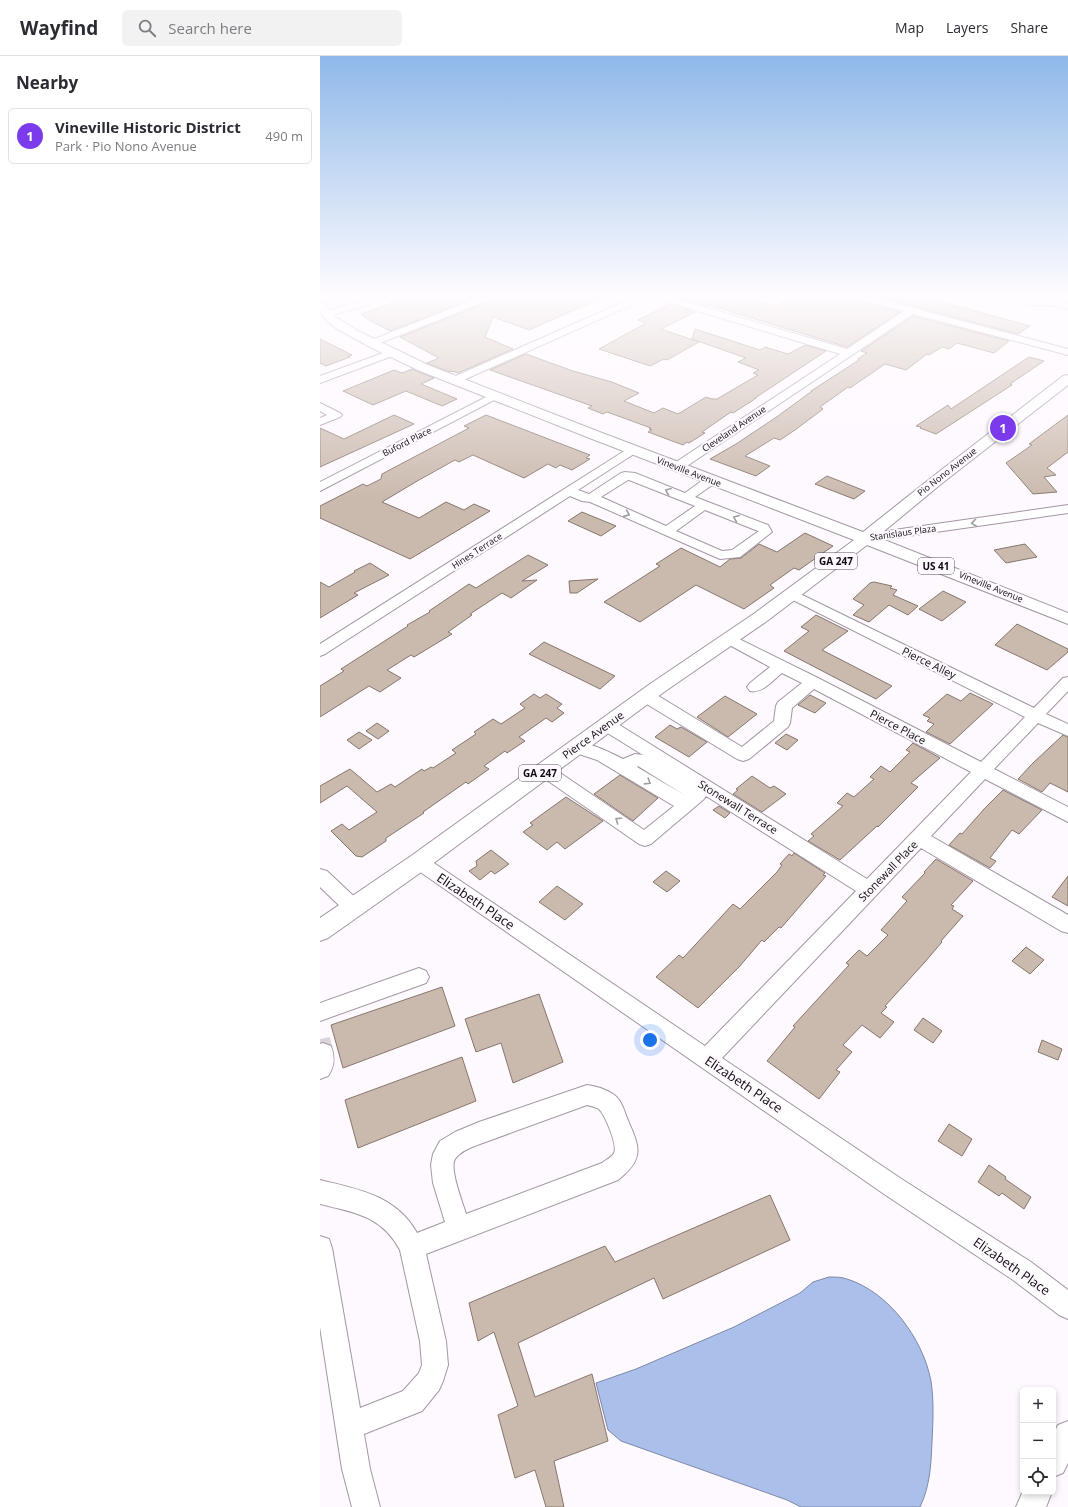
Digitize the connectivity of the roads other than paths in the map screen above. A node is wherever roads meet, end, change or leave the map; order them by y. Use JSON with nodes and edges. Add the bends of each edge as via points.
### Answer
{"nodes":[{"id":1,"x":360,"y":365,"type":"edge"},
{"id":2,"x":419,"y":365,"type":"edge"},
{"id":3,"x":489,"y":365,"type":"edge"},
{"id":4,"x":830,"y":365,"type":"edge"},
{"id":5,"x":1068,"y":379,"type":"edge"},
{"id":6,"x":320,"y":380,"type":"edge"},
{"id":7,"x":455,"y":380,"type":"junction"},
{"id":8,"x":494,"y":396,"type":"junction"},
{"id":9,"x":320,"y":406,"type":"edge"},
{"id":10,"x":320,"y":422,"type":"edge"},
{"id":11,"x":633,"y":450,"type":"junction"},
{"id":12,"x":677,"y":467,"type":"junction"},
{"id":13,"x":601,"y":471,"type":"junction"},
{"id":14,"x":626,"y":477,"type":"junction"},
{"id":15,"x":712,"y":480,"type":"junction"},
{"id":16,"x":320,"y":487,"type":"edge"},
{"id":17,"x":569,"y":491,"type":"junction"},
{"id":18,"x":592,"y":498,"type":"junction"},
{"id":19,"x":686,"y":498,"type":"junction"},
{"id":20,"x":704,"y":505,"type":"junction"},
{"id":21,"x":1065,"y":514,"type":"edge"},
{"id":22,"x":667,"y":531,"type":"junction"},
{"id":23,"x":866,"y":538,"type":"junction"},
{"id":24,"x":792,"y":594,"type":"junction"},
{"id":25,"x":1068,"y":619,"type":"edge"},
{"id":26,"x":729,"y":638,"type":"junction"},
{"id":27,"x":320,"y":651,"type":"edge"},
{"id":28,"x":781,"y":666,"type":"junction"},
{"id":29,"x":812,"y":682,"type":"junction"},
{"id":30,"x":1068,"y":682,"type":"edge"},
{"id":31,"x":755,"y":687,"type":"dead end"},
{"id":32,"x":646,"y":696,"type":"junction"},
{"id":33,"x":1036,"y":716,"type":"junction"},
{"id":34,"x":607,"y":725,"type":"junction"},
{"id":35,"x":1068,"y":730,"type":"edge"},
{"id":36,"x":576,"y":747,"type":"junction"},
{"id":37,"x":544,"y":770,"type":"junction"},
{"id":38,"x":983,"y":771,"type":"junction"},
{"id":39,"x":1068,"y":815,"type":"edge"},
{"id":40,"x":919,"y":838,"type":"junction"},
{"id":41,"x":419,"y":862,"type":"junction"},
{"id":42,"x":320,"y":876,"type":"edge"},
{"id":43,"x":869,"y":890,"type":"junction"},
{"id":44,"x":353,"y":907,"type":"junction"},
{"id":45,"x":1068,"y":925,"type":"edge"},
{"id":46,"x":320,"y":931,"type":"edge"},
{"id":47,"x":420,"y":977,"type":"dead end"},
{"id":48,"x":320,"y":1012,"type":"edge"},
{"id":49,"x":707,"y":1059,"type":"junction"},
{"id":50,"x":320,"y":1192,"type":"edge"},
{"id":51,"x":459,"y":1229,"type":"junction"},
{"id":52,"x":412,"y":1247,"type":"junction"},
{"id":53,"x":320,"y":1248,"type":"edge"},
{"id":54,"x":1068,"y":1306,"type":"edge"},
{"id":55,"x":349,"y":1426,"type":"junction"},
{"id":56,"x":1068,"y":1435,"type":"edge"},
{"id":57,"x":1055,"y":1459,"type":"edge"},
{"id":58,"x":1036,"y":1495,"type":"edge"},
{"id":59,"x":366,"y":1507,"type":"edge"},
{"id":60,"x":1030,"y":1507,"type":"edge"}],
"edges":[{"from":1,"to":6,"type":"street"},
{"from":2,"to":7,"type":"main road","name":"Vineville Avenue"},
{"from":3,"to":7,"type":"street"},
{"from":4,"to":12,"type":"street","name":"Cleveland Avenue"},
{"from":5,"to":23,"type":"main road","name":"Pio Nono Avenue"},
{"from":7,"to":8,"type":"main road","name":"Vineville Avenue"},
{"from":8,"to":11,"type":"main road","name":"Vineville Avenue"},
{"from":8,"to":16,"type":"street","name":"Buford Place"},
{"from":9,"to":10,"type":"street","via":[[336,415]]},
{"from":11,"to":12,"type":"main road","name":"Vineville Avenue"},
{"from":11,"to":13,"type":"street","name":"Hines Terrace"},
{"from":12,"to":15,"type":"main road","name":"Vineville Avenue"},
{"from":13,"to":14,"type":"street"},
{"from":13,"to":17,"type":"street","name":"Hines Terrace"},
{"from":14,"to":18,"type":"street"},
{"from":19,"to":14,"type":"street","one_way":true},
{"from":15,"to":19,"type":"street"},
{"from":15,"to":23,"type":"main road","name":"Vineville Avenue"},
{"from":17,"to":18,"type":"street"},
{"from":17,"to":27,"type":"street","name":"Hines Terrace"},
{"from":18,"to":22,"type":"street","one_way":true},
{"from":19,"to":20,"type":"street"},
{"from":20,"to":22,"type":"street"},
{"from":22,"to":20,"type":"street","one_way":true,"via":[[720,555],[735,554],[766,532],[762,528]]},
{"from":21,"to":23,"type":"street","name":"Stanislaus Plaza","via":[[912,542]]},
{"from":23,"to":24,"type":"main road","name":"Pierce Avenue","number":"GA 247"},
{"from":23,"to":25,"type":"main road","name":"Vineville Avenue","number":"US 41"},
{"from":24,"to":26,"type":"main road","name":"Pierce Avenue","number":"GA 247"},
{"from":24,"to":33,"type":"street","name":"Pierce Alley"},
{"from":26,"to":28,"type":"street","name":"Pierce Place"},
{"from":26,"to":32,"type":"main road","name":"Pierce Avenue","number":"GA 247"},
{"from":28,"to":29,"type":"street","name":"Pierce Place"},
{"from":28,"to":31,"type":"street"},
{"from":29,"to":32,"type":"street","via":[[784,706],[782,723],[743,755]]},
{"from":29,"to":38,"type":"street","name":"Pierce Place"},
{"from":30,"to":33,"type":"street","name":"Stonewall Place"},
{"from":32,"to":34,"type":"main road","name":"Pierce Avenue","number":"GA 247"},
{"from":33,"to":35,"type":"street","name":"Pierce Alley"},
{"from":33,"to":38,"type":"street","name":"Stonewall Place"},
{"from":34,"to":36,"type":"main road","name":"Pierce Avenue","number":"GA 247"},
{"from":34,"to":43,"type":"street","name":"Stonewall Terrace"},
{"from":36,"to":37,"type":"main road","name":"Pierce Avenue","number":"GA 247"},
{"from":36,"to":37,"type":"street","one_way":true,"via":[[603,756],[624,767],[686,805],[646,839]]},
{"from":37,"to":41,"type":"main road","name":"Pierce Avenue","number":"GA 247"},
{"from":38,"to":39,"type":"street","name":"Pierce Place"},
{"from":38,"to":40,"type":"street","name":"Stonewall Place"},
{"from":40,"to":43,"type":"street","name":"Stonewall Place"},
{"from":40,"to":45,"type":"street"},
{"from":41,"to":44,"type":"main road","name":"Pierce Avenue","number":"GA 247"},
{"from":41,"to":49,"type":"street","name":"Elizabeth Place"},
{"from":42,"to":44,"type":"street"},
{"from":43,"to":49,"type":"street","name":"Stonewall Place"},
{"from":44,"to":46,"type":"main road","name":"Pierce Avenue","number":"GA 247"},
{"from":47,"to":48,"type":"street"},
{"from":49,"to":54,"type":"street","name":"Elizabeth Place","via":[[1022,1272]]},
{"from":50,"to":52,"type":"street","via":[[375,1207],[402,1229]]},
{"from":51,"to":51,"type":"street","via":[[442,1160],[451,1147],[479,1133],[587,1096],[607,1102],[627,1145],[625,1157],[620,1165],[610,1172]]},
{"from":51,"to":52,"type":"street"},
{"from":52,"to":55,"type":"street","via":[[433,1341],[435,1365],[430,1381],[412,1401]]},
{"from":53,"to":55,"type":"street"},
{"from":55,"to":59,"type":"street"},
{"from":56,"to":57,"type":"street"},
{"from":58,"to":60,"type":"street"}]}
